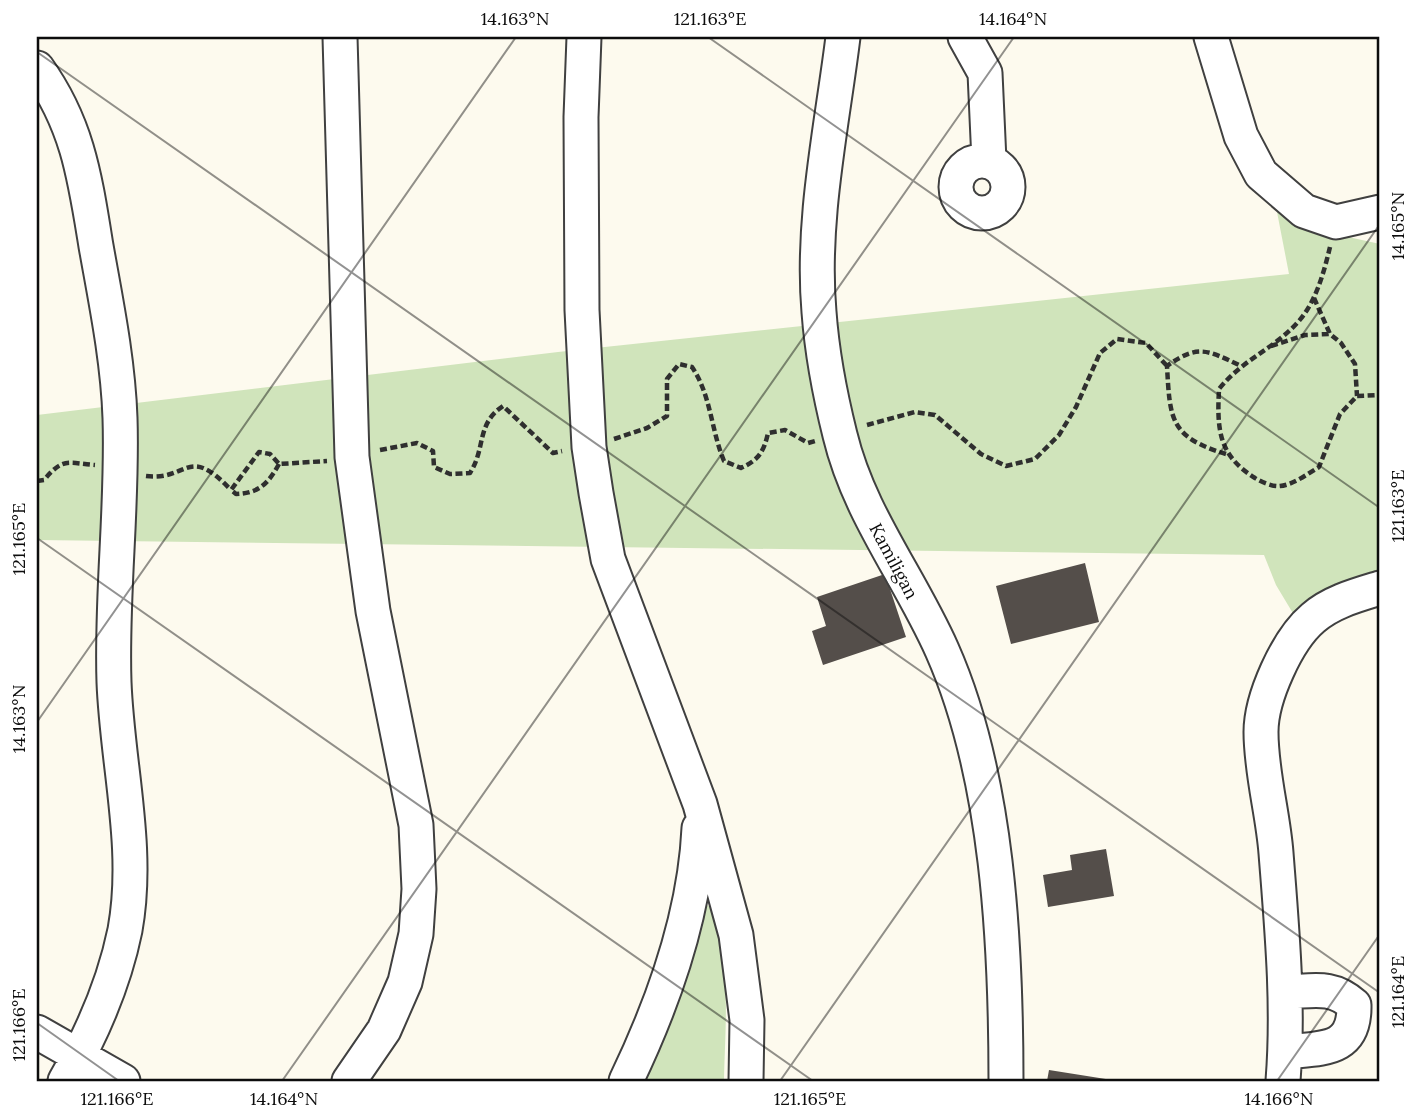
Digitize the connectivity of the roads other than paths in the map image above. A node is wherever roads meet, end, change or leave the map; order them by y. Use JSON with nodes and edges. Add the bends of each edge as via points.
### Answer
{"nodes":[{"id":1,"x":340,"y":37,"type":"edge"},
{"id":2,"x":584,"y":37,"type":"edge"},
{"id":3,"x":843,"y":37,"type":"edge"},
{"id":4,"x":965,"y":37,"type":"edge"},
{"id":5,"x":1211,"y":37,"type":"edge"},
{"id":6,"x":37,"y":68,"type":"edge"},
{"id":7,"x":989,"y":161,"type":"dead end"},
{"id":8,"x":1380,"y":212,"type":"edge"},
{"id":9,"x":1380,"y":588,"type":"edge"},
{"id":10,"x":700,"y":804,"type":"junction"},
{"id":11,"x":1287,"y":992,"type":"junction"},
{"id":12,"x":37,"y":1032,"type":"edge"},
{"id":13,"x":1284,"y":1067,"type":"edge"},
{"id":14,"x":72,"y":1069,"type":"edge"},
{"id":15,"x":123,"y":1081,"type":"edge"},
{"id":16,"x":349,"y":1081,"type":"edge"},
{"id":17,"x":626,"y":1081,"type":"edge"},
{"id":18,"x":746,"y":1081,"type":"edge"},
{"id":19,"x":1006,"y":1081,"type":"edge"}],
"edges":[{"from":1,"to":16,"type":"street","via":[[352,457],[373,611],[416,825],[419,889],[416,934],[405,982],[384,1030]]},
{"from":2,"to":10,"type":"street","via":[[582,310],[589,447],[608,559]]},
{"from":3,"to":19,"type":"street","name":"Kamiligan","via":[[820,226],[818,310],[852,480],[942,649],[967,721],[982,785],[998,898]]},
{"from":4,"to":7,"type":"street","via":[[985,73]]},
{"from":5,"to":8,"type":"street","via":[[1241,136],[1261,174],[1304,211],[1336,222]]},
{"from":6,"to":14,"type":"street","via":[[75,137],[114,352],[120,416],[114,671],[128,832],[125,928],[108,992]]},
{"from":9,"to":11,"type":"street","via":[[1344,599],[1312,618],[1255,693],[1275,840]]},
{"from":10,"to":17,"type":"street","via":[[698,850],[669,972],[651,1029]]},
{"from":10,"to":18,"type":"street","via":[[736,935],[747,1020]]},
{"from":11,"to":13,"type":"street"},
{"from":11,"to":13,"type":"street","via":[[1341,993],[1354,1005],[1354,1024],[1345,1040]]},
{"from":12,"to":14,"type":"street"},
{"from":14,"to":15,"type":"street"}]}
